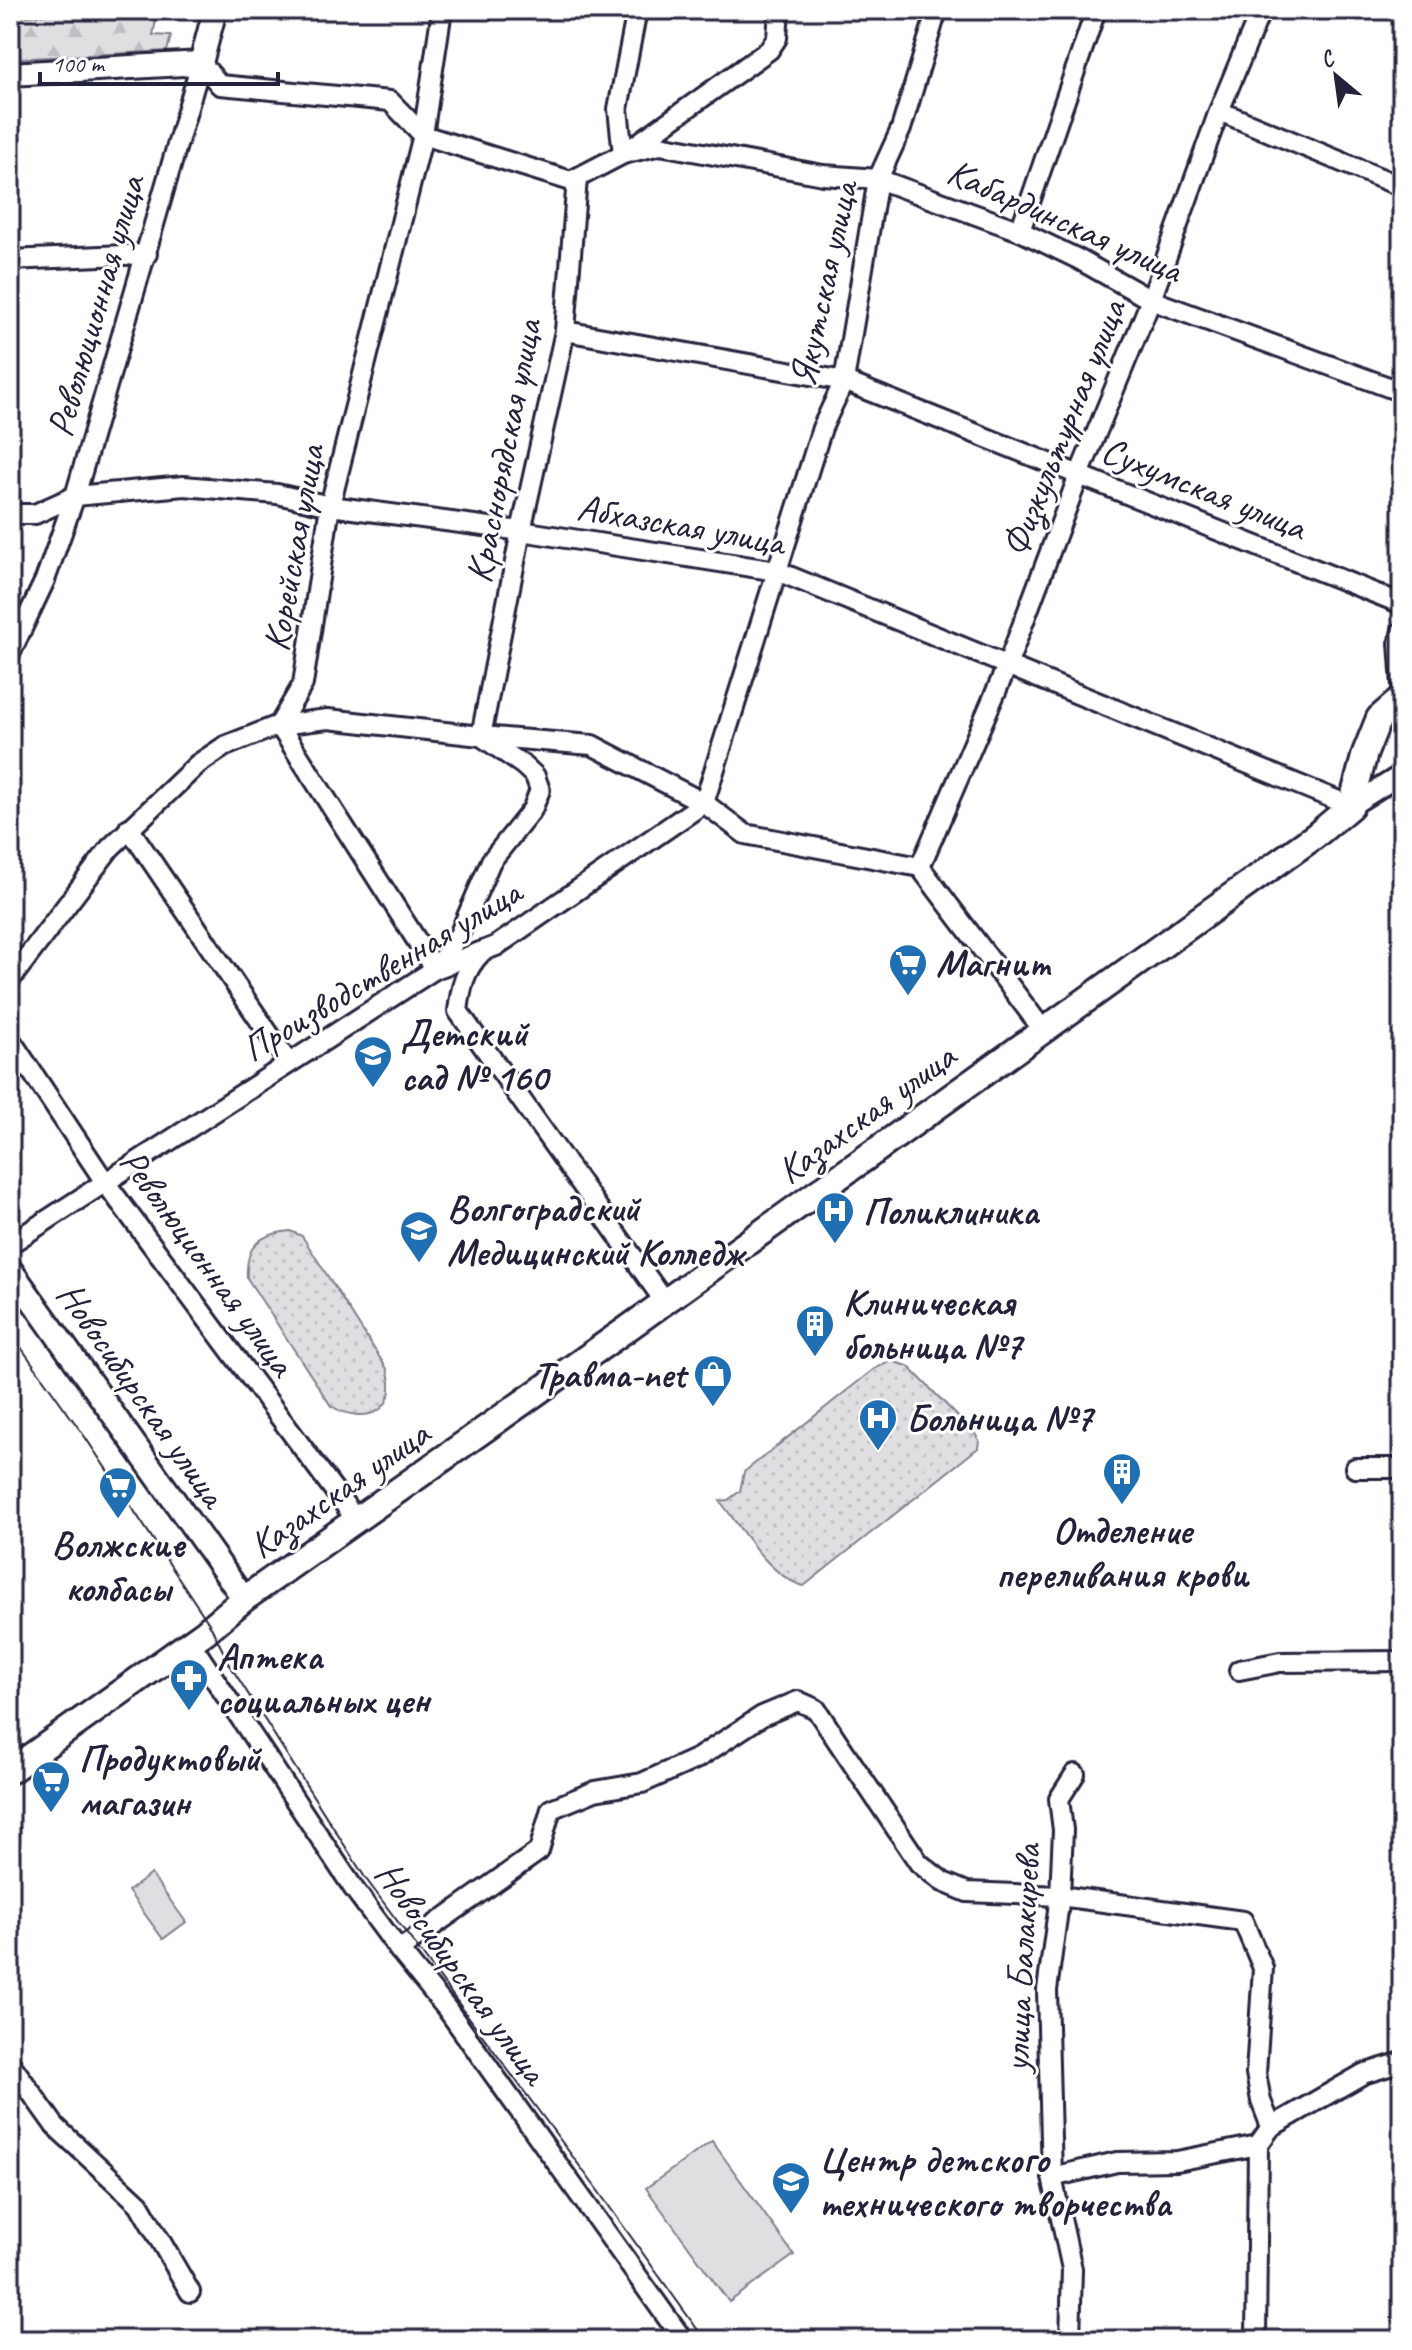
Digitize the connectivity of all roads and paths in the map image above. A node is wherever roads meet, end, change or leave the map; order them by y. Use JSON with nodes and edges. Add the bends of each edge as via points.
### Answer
{"nodes":[{"id":1,"x":215,"y":10,"type":"edge"},
{"id":2,"x":442,"y":10,"type":"edge"},
{"id":3,"x":637,"y":10,"type":"edge"},
{"id":4,"x":779,"y":10,"type":"edge"},
{"id":5,"x":937,"y":10,"type":"edge"},
{"id":6,"x":1096,"y":10,"type":"edge"},
{"id":7,"x":1261,"y":10,"type":"edge"},
{"id":8,"x":201,"y":63,"type":"junction"},
{"id":9,"x":10,"y":74,"type":"edge"},
{"id":10,"x":1219,"y":111,"type":"junction"},
{"id":11,"x":423,"y":135,"type":"junction"},
{"id":12,"x":623,"y":154,"type":"junction"},
{"id":13,"x":577,"y":178,"type":"junction"},
{"id":14,"x":878,"y":179,"type":"junction"},
{"id":15,"x":1402,"y":187,"type":"edge"},
{"id":16,"x":1020,"y":231,"type":"junction"},
{"id":17,"x":147,"y":254,"type":"junction"},
{"id":18,"x":10,"y":260,"type":"edge"},
{"id":19,"x":1151,"y":300,"type":"junction"},
{"id":20,"x":565,"y":331,"type":"junction"},
{"id":21,"x":844,"y":381,"type":"junction"},
{"id":22,"x":1402,"y":392,"type":"edge"},
{"id":23,"x":1079,"y":475,"type":"junction"},
{"id":24,"x":75,"y":496,"type":"junction"},
{"id":25,"x":330,"y":506,"type":"junction"},
{"id":26,"x":10,"y":514,"type":"edge"},
{"id":27,"x":521,"y":531,"type":"junction"},
{"id":28,"x":777,"y":571,"type":"junction"},
{"id":29,"x":1402,"y":604,"type":"edge"},
{"id":30,"x":1401,"y":639,"type":"edge"},
{"id":31,"x":10,"y":654,"type":"edge"},
{"id":32,"x":1007,"y":666,"type":"junction"},
{"id":33,"x":1402,"y":685,"type":"edge"},
{"id":34,"x":1402,"y":698,"type":"edge"},
{"id":35,"x":279,"y":725,"type":"junction"},
{"id":36,"x":481,"y":736,"type":"junction"},
{"id":37,"x":1402,"y":774,"type":"edge"},
{"id":38,"x":704,"y":803,"type":"junction"},
{"id":39,"x":1351,"y":806,"type":"junction"},
{"id":40,"x":129,"y":828,"type":"junction"},
{"id":41,"x":920,"y":867,"type":"junction"},
{"id":42,"x":483,"y":951,"type":"junction"},
{"id":43,"x":435,"y":969,"type":"junction"},
{"id":44,"x":10,"y":980,"type":"edge"},
{"id":45,"x":1043,"y":1030,"type":"junction"},
{"id":46,"x":10,"y":1039,"type":"edge"},
{"id":47,"x":288,"y":1062,"type":"junction"},
{"id":48,"x":105,"y":1182,"type":"junction"},
{"id":49,"x":10,"y":1244,"type":"edge"},
{"id":50,"x":10,"y":1269,"type":"edge"},
{"id":51,"x":665,"y":1302,"type":"junction"},
{"id":52,"x":1355,"y":1468,"type":"dead end"},
{"id":53,"x":1402,"y":1468,"type":"edge"},
{"id":54,"x":357,"y":1521,"type":"junction"},
{"id":55,"x":244,"y":1599,"type":"junction"},
{"id":56,"x":190,"y":1642,"type":"junction"},
{"id":57,"x":1402,"y":1661,"type":"edge"},
{"id":58,"x":1239,"y":1670,"type":"dead end"},
{"id":59,"x":10,"y":1771,"type":"edge"},
{"id":60,"x":1075,"y":1774,"type":"dead end"},
{"id":61,"x":1060,"y":1896,"type":"junction"},
{"id":62,"x":399,"y":1950,"type":"junction"},
{"id":63,"x":1402,"y":2062,"type":"edge"},
{"id":64,"x":10,"y":2063,"type":"edge"},
{"id":65,"x":1271,"y":2127,"type":"junction"},
{"id":66,"x":1258,"y":2145,"type":"junction"},
{"id":67,"x":1052,"y":2177,"type":"junction"},
{"id":68,"x":190,"y":2292,"type":"dead end"},
{"id":69,"x":683,"y":2340,"type":"edge"},
{"id":70,"x":1070,"y":2340,"type":"edge"},
{"id":71,"x":1256,"y":2340,"type":"edge"}],
"edges":[{"from":1,"to":8,"type":"street"},
{"from":2,"to":11,"type":"street","name":"Корейская улица"},
{"from":3,"to":12,"type":"street","via":[[618,109]]},
{"from":4,"to":12,"type":"street","via":[[777,38],[769,50]]},
{"from":5,"to":14,"type":"street","name":"Якутская улица","via":[[901,129]]},
{"from":6,"to":16,"type":"street"},
{"from":7,"to":10,"type":"street","name":"Физкультурная улица"},
{"from":8,"to":9,"type":"street"},
{"from":8,"to":11,"type":"street","via":[[220,85],[390,101]]},
{"from":8,"to":17,"type":"street","name":"Революционная улица"},
{"from":10,"to":15,"type":"street"},
{"from":10,"to":19,"type":"street","name":"Физкультурная улица"},
{"from":11,"to":13,"type":"street","via":[[571,181]]},
{"from":11,"to":25,"type":"street","name":"Корейская улица"},
{"from":12,"to":13,"type":"street","name":"Кабардинская улица"},
{"from":12,"to":14,"type":"street","name":"Кабардинская улица","via":[[660,145],[823,175]]},
{"from":13,"to":20,"type":"street","name":"Краснорядская улица"},
{"from":14,"to":16,"type":"street","name":"Кабардинская улица"},
{"from":14,"to":21,"type":"street","name":"Якутская улица"},
{"from":16,"to":19,"type":"street","name":"Кабардинская улица"},
{"from":17,"to":18,"type":"street"},
{"from":17,"to":24,"type":"street","name":"Революционная улица"},
{"from":19,"to":22,"type":"street","name":"Кабардинская улица"},
{"from":19,"to":23,"type":"street","name":"Физкультурная улица"},
{"from":20,"to":21,"type":"street","name":"Сухумская улица"},
{"from":20,"to":27,"type":"street","name":"Краснорядская улица"},
{"from":21,"to":23,"type":"street","name":"Сухумская улица"},
{"from":21,"to":28,"type":"street","name":"Якутская улица","via":[[822,428]]},
{"from":23,"to":29,"type":"street","name":"Сухумская улица"},
{"from":23,"to":32,"type":"street","name":"Физкультурная улица"},
{"from":24,"to":25,"type":"street","name":"Абхазская улица","via":[[184,486],[277,494]]},
{"from":24,"to":26,"type":"street","name":"Абхазская улица","via":[[35,514]]},
{"from":24,"to":31,"type":"street","name":"Революционная улица","via":[[45,580]]},
{"from":25,"to":27,"type":"street","name":"Абхазская улица"},
{"from":25,"to":35,"type":"street","name":"Корейская улица","via":[[303,684]]},
{"from":27,"to":28,"type":"street","name":"Абхазская улица"},
{"from":27,"to":36,"type":"street","name":"Краснорядская улица"},
{"from":28,"to":32,"type":"street","name":"Абхазская улица"},
{"from":28,"to":38,"type":"street","name":"Якутская улица"},
{"from":30,"to":33,"type":"street"},
{"from":32,"to":39,"type":"street","name":"Абхазская улица"},
{"from":32,"to":41,"type":"street","name":"Физкультурная улица"},
{"from":34,"to":39,"type":"main road","via":[[1379,718]]},
{"from":35,"to":36,"type":"street","via":[[328,719]]},
{"from":35,"to":40,"type":"street","via":[[225,746],[198,764]]},
{"from":35,"to":43,"type":"street"},
{"from":36,"to":38,"type":"street","via":[[592,745]]},
{"from":36,"to":43,"type":"street","via":[[523,765],[540,790],[532,810],[491,861],[459,935]]},
{"from":37,"to":39,"type":"street"},
{"from":38,"to":41,"type":"street","via":[[745,834]]},
{"from":38,"to":42,"type":"street","name":"Производственная улица"},
{"from":39,"to":45,"type":"main road","name":"Казахская улица"},
{"from":40,"to":44,"type":"street"},
{"from":40,"to":47,"type":"street"},
{"from":41,"to":45,"type":"street"},
{"from":42,"to":43,"type":"street","name":"Производственная улица"},
{"from":42,"to":51,"type":"street","via":[[469,965],[458,1011]]},
{"from":43,"to":47,"type":"street","name":"Производственная улица"},
{"from":45,"to":51,"type":"main road","name":"Казахская улица"},
{"from":46,"to":48,"type":"street","name":"Революционная улица"},
{"from":47,"to":48,"type":"street","name":"Производственная улица"},
{"from":48,"to":49,"type":"street","name":"Производственная улица"},
{"from":48,"to":54,"type":"street","name":"Революционная улица"},
{"from":50,"to":55,"type":"street","name":"Новосибирская улица"},
{"from":51,"to":54,"type":"main road","name":"Казахская улица"},
{"from":52,"to":53,"type":"street"},
{"from":54,"to":55,"type":"main road","name":"Казахская улица"},
{"from":55,"to":56,"type":"main road","name":"Казахская улица"},
{"from":56,"to":59,"type":"main road","name":"Казахская улица"},
{"from":56,"to":62,"type":"street","name":"Новосибирская улица"},
{"from":57,"to":58,"type":"street","via":[[1280,1662]]},
{"from":60,"to":61,"type":"street","name":"улица Балакирева","via":[[1059,1799]]},
{"from":61,"to":62,"type":"street","via":[[967,1892],[943,1882],[919,1863],[816,1709],[798,1701],[762,1716],[684,1765],[551,1809],[539,1851]]},
{"from":61,"to":65,"type":"street","via":[[1243,1921],[1263,1968],[1256,2073]]},
{"from":61,"to":67,"type":"street","name":"улица Балакирева","via":[[1047,1990]]},
{"from":62,"to":69,"type":"street","name":"Новосибирская улица","via":[[447,2009]]},
{"from":63,"to":65,"type":"street","via":[[1363,2074]]},
{"from":64,"to":68,"type":"street","via":[[55,2126],[139,2204]]},
{"from":65,"to":66,"type":"street"},
{"from":66,"to":67,"type":"street","via":[[1177,2161],[1117,2162]]},
{"from":66,"to":71,"type":"street"},
{"from":67,"to":70,"type":"street","name":"улица Балакирева","via":[[1072,2269]]}]}
